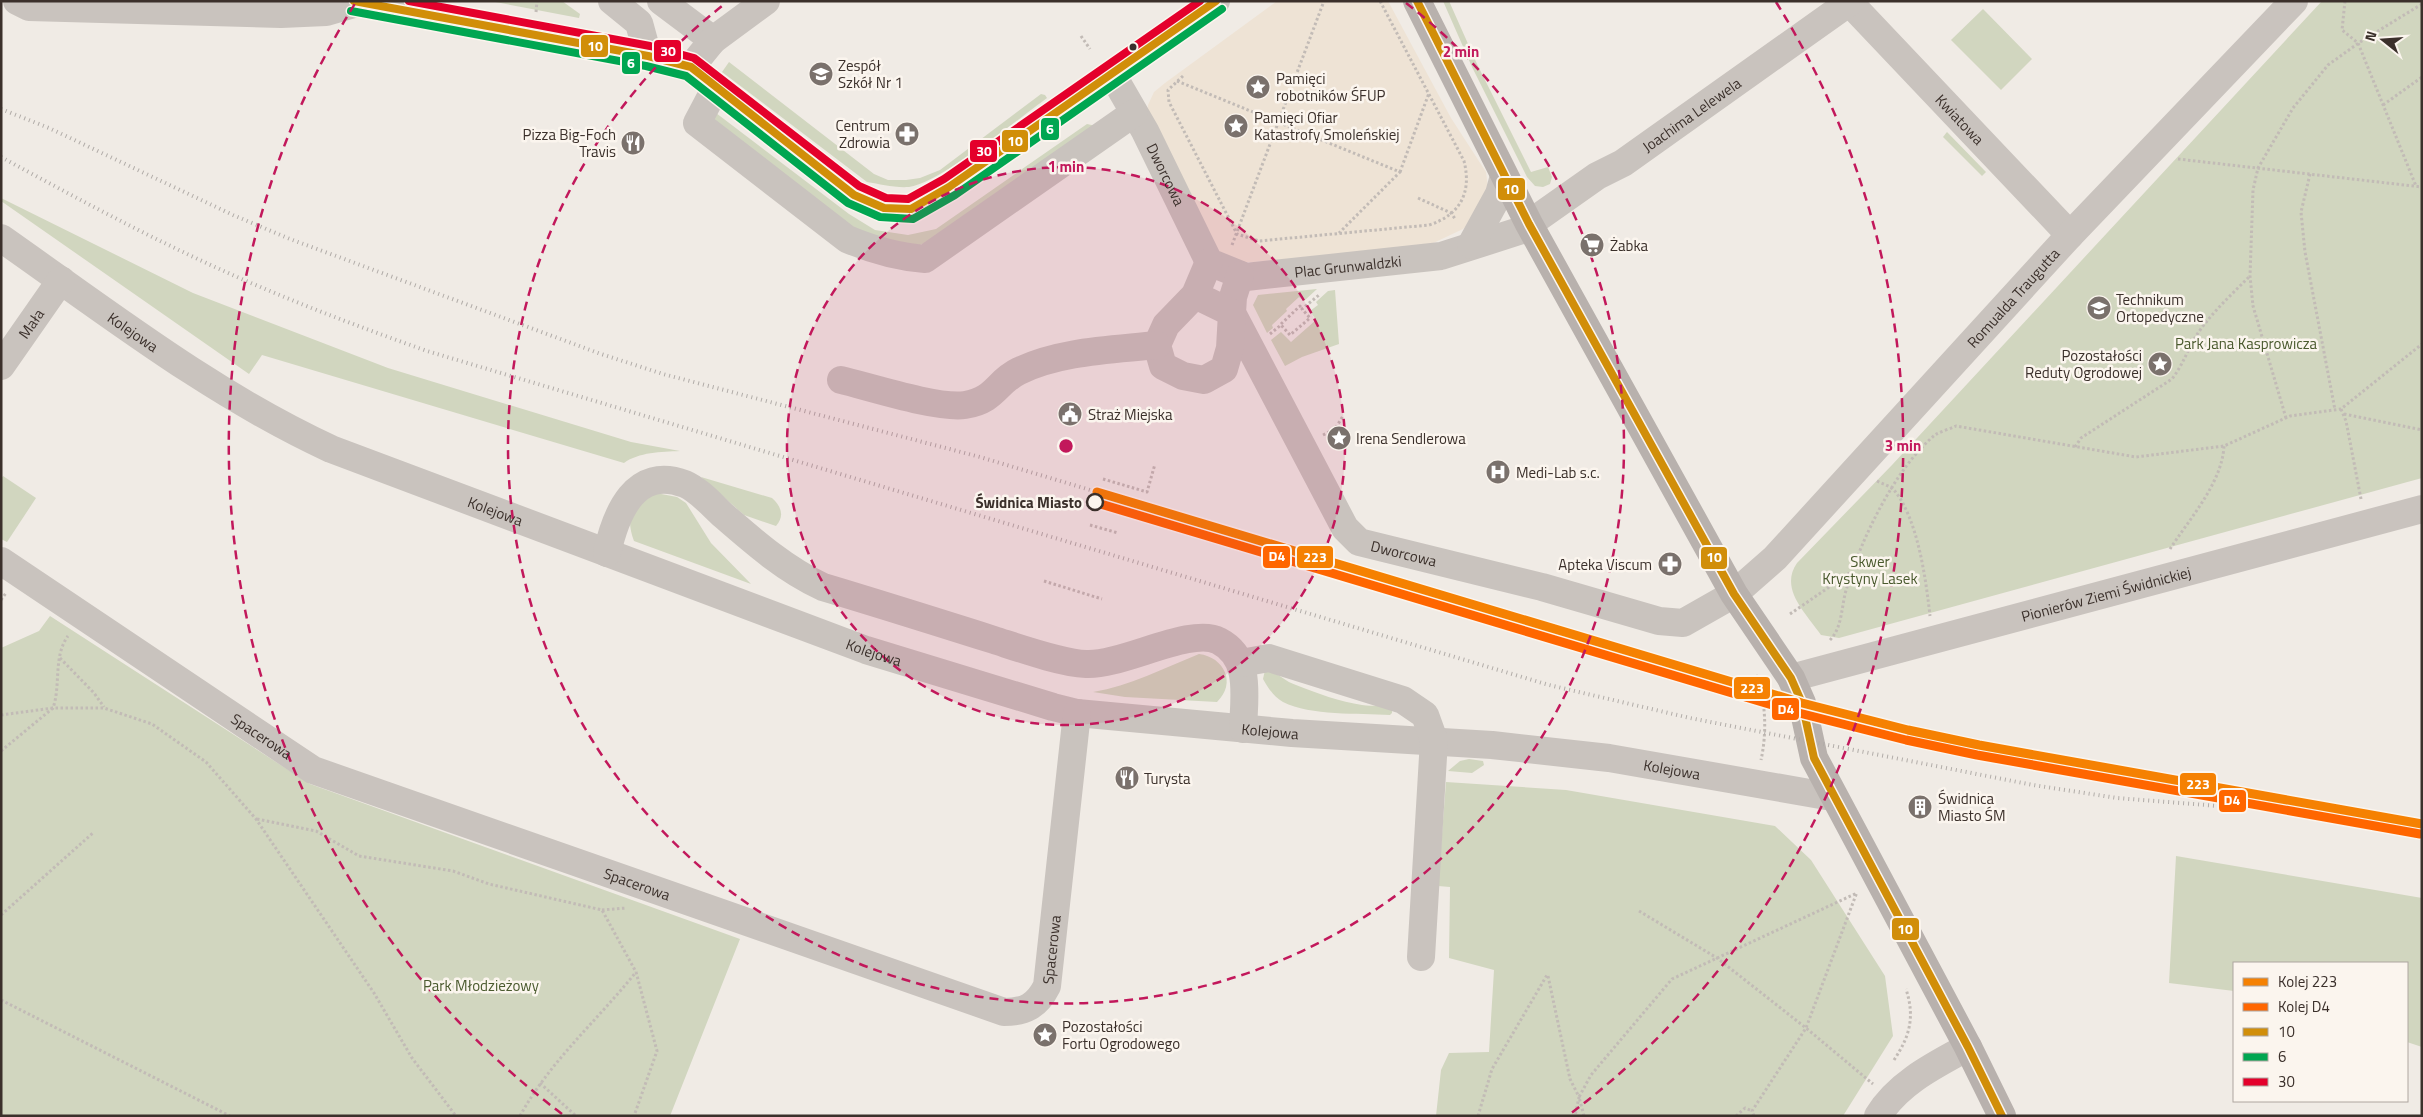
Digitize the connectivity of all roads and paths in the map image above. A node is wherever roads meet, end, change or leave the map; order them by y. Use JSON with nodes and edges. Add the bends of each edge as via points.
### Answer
{"nodes":[{"id":1,"x":17,"y":1,"type":"edge"},
{"id":2,"x":244,"y":1,"type":"edge"},
{"id":3,"x":612,"y":1,"type":"edge"},
{"id":4,"x":661,"y":1,"type":"edge"},
{"id":5,"x":766,"y":1,"type":"edge"},
{"id":6,"x":1216,"y":1,"type":"edge"},
{"id":7,"x":1324,"y":1,"type":"edge"},
{"id":8,"x":1380,"y":1,"type":"edge"},
{"id":9,"x":1417,"y":1,"type":"edge"},
{"id":10,"x":2294,"y":1,"type":"edge"},
{"id":11,"x":2345,"y":1,"type":"edge"},
{"id":12,"x":356,"y":2,"type":"edge"},
{"id":13,"x":1850,"y":2,"type":"edge"},
{"id":14,"x":2422,"y":4,"type":"edge"},
{"id":15,"x":208,"y":11,"type":"junction"},
{"id":16,"x":1081,"y":36,"type":"dead end"},
{"id":17,"x":713,"y":40,"type":"junction"},
{"id":18,"x":2358,"y":43,"type":"junction"},
{"id":19,"x":1090,"y":49,"type":"dead end"},
{"id":20,"x":648,"y":56,"type":"junction"},
{"id":21,"x":691,"y":67,"type":"junction"},
{"id":22,"x":1112,"y":74,"type":"junction"},
{"id":23,"x":1183,"y":76,"type":"dead end"},
{"id":24,"x":2422,"y":77,"type":"edge"},
{"id":25,"x":1177,"y":81,"type":"junction"},
{"id":26,"x":716,"y":87,"type":"junction"},
{"id":27,"x":1429,"y":92,"type":"junction"},
{"id":28,"x":2383,"y":105,"type":"junction"},
{"id":29,"x":1134,"y":113,"type":"junction"},
{"id":30,"x":1278,"y":122,"type":"junction"},
{"id":31,"x":2171,"y":158,"type":"dead end"},
{"id":32,"x":2258,"y":168,"type":"junction"},
{"id":33,"x":1400,"y":172,"type":"junction"},
{"id":34,"x":2310,"y":174,"type":"junction"},
{"id":35,"x":1504,"y":176,"type":"junction"},
{"id":36,"x":2416,"y":186,"type":"junction"},
{"id":37,"x":2422,"y":187,"type":"edge"},
{"id":38,"x":1418,"y":198,"type":"dead end"},
{"id":39,"x":1451,"y":213,"type":"junction"},
{"id":40,"x":1529,"y":224,"type":"junction"},
{"id":41,"x":1339,"y":233,"type":"junction"},
{"id":42,"x":1236,"y":234,"type":"junction"},
{"id":43,"x":2070,"y":234,"type":"junction"},
{"id":44,"x":1,"y":238,"type":"edge"},
{"id":45,"x":1471,"y":245,"type":"junction"},
{"id":46,"x":1226,"y":264,"type":"junction"},
{"id":47,"x":2250,"y":276,"type":"junction"},
{"id":48,"x":61,"y":280,"type":"junction"},
{"id":49,"x":1324,"y":289,"type":"dead end"},
{"id":50,"x":1195,"y":295,"type":"junction"},
{"id":51,"x":1302,"y":309,"type":"junction"},
{"id":52,"x":1232,"y":313,"type":"junction"},
{"id":53,"x":1281,"y":325,"type":"junction"},
{"id":54,"x":1266,"y":338,"type":"dead end"},
{"id":55,"x":2422,"y":344,"type":"edge"},
{"id":56,"x":1157,"y":345,"type":"junction"},
{"id":57,"x":1,"y":366,"type":"edge"},
{"id":58,"x":841,"y":380,"type":"dead end"},
{"id":59,"x":2341,"y":409,"type":"junction"},
{"id":60,"x":2335,"y":410,"type":"junction"},
{"id":61,"x":2343,"y":414,"type":"junction"},
{"id":62,"x":1343,"y":416,"type":"dead end"},
{"id":63,"x":2286,"y":418,"type":"junction"},
{"id":64,"x":2422,"y":430,"type":"edge"},
{"id":65,"x":1318,"y":437,"type":"dead end"},
{"id":66,"x":2224,"y":446,"type":"junction"},
{"id":67,"x":2075,"y":447,"type":"junction"},
{"id":68,"x":1155,"y":464,"type":"dead end"},
{"id":69,"x":1104,"y":479,"type":"dead end"},
{"id":70,"x":1893,"y":489,"type":"junction"},
{"id":71,"x":2362,"y":502,"type":"dead end"},
{"id":72,"x":2422,"y":509,"type":"edge"},
{"id":73,"x":1090,"y":525,"type":"dead end"},
{"id":74,"x":1118,"y":533,"type":"dead end"},
{"id":75,"x":607,"y":552,"type":"junction"},
{"id":76,"x":2166,"y":556,"type":"dead end"},
{"id":77,"x":1,"y":562,"type":"edge"},
{"id":78,"x":1851,"y":572,"type":"junction"},
{"id":79,"x":1044,"y":581,"type":"dead end"},
{"id":80,"x":1734,"y":594,"type":"junction"},
{"id":81,"x":1102,"y":599,"type":"dead end"},
{"id":82,"x":1790,"y":614,"type":"dead end"},
{"id":83,"x":1930,"y":619,"type":"dead end"},
{"id":84,"x":70,"y":634,"type":"dead end"},
{"id":85,"x":1825,"y":644,"type":"dead end"},
{"id":86,"x":60,"y":657,"type":"junction"},
{"id":87,"x":1241,"y":662,"type":"junction"},
{"id":88,"x":1753,"y":667,"type":"dead end"},
{"id":89,"x":1791,"y":678,"type":"junction"},
{"id":90,"x":53,"y":708,"type":"junction"},
{"id":91,"x":104,"y":708,"type":"junction"},
{"id":92,"x":1077,"y":713,"type":"junction"},
{"id":93,"x":1,"y":715,"type":"edge"},
{"id":94,"x":1243,"y":729,"type":"junction"},
{"id":95,"x":1434,"y":740,"type":"junction"},
{"id":96,"x":2,"y":751,"type":"edge"},
{"id":97,"x":1760,"y":766,"type":"dead end"},
{"id":98,"x":1832,"y":797,"type":"junction"},
{"id":99,"x":256,"y":819,"type":"junction"},
{"id":100,"x":94,"y":832,"type":"dead end"},
{"id":101,"x":1857,"y":892,"type":"junction"},
{"id":102,"x":1862,"y":900,"type":"dead end"},
{"id":103,"x":1638,"y":911,"type":"dead end"},
{"id":104,"x":1,"y":915,"type":"edge"},
{"id":105,"x":1422,"y":957,"type":"dead end"},
{"id":106,"x":1717,"y":958,"type":"junction"},
{"id":107,"x":636,"y":972,"type":"junction"},
{"id":108,"x":1904,"y":982,"type":"dead end"},
{"id":109,"x":1,"y":1000,"type":"edge"},
{"id":110,"x":1806,"y":1028,"type":"junction"},
{"id":111,"x":1968,"y":1047,"type":"junction"},
{"id":112,"x":1892,"y":1064,"type":"dead end"},
{"id":113,"x":540,"y":1083,"type":"junction"},
{"id":114,"x":1877,"y":1087,"type":"dead end"},
{"id":115,"x":1579,"y":1097,"type":"junction"},
{"id":116,"x":1752,"y":1111,"type":"junction"},
{"id":117,"x":230,"y":1116,"type":"edge"},
{"id":118,"x":456,"y":1116,"type":"edge"},
{"id":119,"x":520,"y":1116,"type":"edge"},
{"id":120,"x":576,"y":1116,"type":"edge"},
{"id":121,"x":634,"y":1116,"type":"edge"},
{"id":122,"x":1478,"y":1116,"type":"edge"},
{"id":123,"x":1575,"y":1116,"type":"edge"},
{"id":124,"x":1584,"y":1116,"type":"edge"},
{"id":125,"x":1736,"y":1116,"type":"edge"},
{"id":126,"x":1754,"y":1116,"type":"edge"},
{"id":127,"x":1878,"y":1116,"type":"edge"},
{"id":128,"x":2002,"y":1116,"type":"edge"}],
"edges":[{"from":1,"to":15,"type":"street","via":[[29,7]]},
{"from":2,"to":15,"type":"street"},
{"from":3,"to":20,"type":"street","via":[[639,24]]},
{"from":4,"to":17,"type":"street"},
{"from":5,"to":17,"type":"street"},
{"from":6,"to":22,"type":"street"},
{"from":7,"to":30,"type":"path"},
{"from":8,"to":27,"type":"path"},
{"from":9,"to":35,"type":"main road"},
{"from":10,"to":43,"type":"street","name":"Romualda Traugutta"},
{"from":11,"to":18,"type":"path","via":[[2342,30]]},
{"from":12,"to":15,"type":"street","via":[[326,12]]},
{"from":12,"to":20,"type":"street"},
{"from":13,"to":40,"type":"street","name":"Joachima Lelewela","via":[[1623,163],[1597,176]]},
{"from":13,"to":43,"type":"street","name":"Kwiatowa"},
{"from":14,"to":18,"type":"path"},
{"from":16,"to":19,"type":"path"},
{"from":17,"to":21,"type":"street"},
{"from":18,"to":28,"type":"path"},
{"from":18,"to":32,"type":"path","via":[[2328,65],[2294,108]]},
{"from":20,"to":21,"type":"street"},
{"from":21,"to":26,"type":"street"},
{"from":22,"to":26,"type":"street","via":[[949,187],[911,209],[884,208],[854,195]]},
{"from":22,"to":29,"type":"street","name":"Dworcowa"},
{"from":23,"to":25,"type":"path"},
{"from":24,"to":28,"type":"path"},
{"from":25,"to":30,"type":"path"},
{"from":25,"to":42,"type":"path","via":[[1168,90],[1169,102]]},
{"from":26,"to":29,"type":"street","via":[[697,123],[847,239],[876,252],[905,258],[925,259]]},
{"from":27,"to":33,"type":"path"},
{"from":27,"to":39,"type":"path","via":[[1453,137],[1468,175],[1467,190]]},
{"from":28,"to":36,"type":"path"},
{"from":29,"to":46,"type":"street","name":"Dworcowa"},
{"from":30,"to":33,"type":"path"},
{"from":30,"to":42,"type":"path"},
{"from":31,"to":32,"type":"path"},
{"from":32,"to":34,"type":"path"},
{"from":32,"to":47,"type":"path","via":[[2253,190]]},
{"from":33,"to":41,"type":"path"},
{"from":34,"to":36,"type":"path"},
{"from":34,"to":60,"type":"path","via":[[2301,212],[2305,252]]},
{"from":35,"to":40,"type":"main road"},
{"from":35,"to":45,"type":"street","via":[[1499,194]]},
{"from":36,"to":37,"type":"path"},
{"from":38,"to":39,"type":"path"},
{"from":39,"to":41,"type":"path","via":[[1442,221],[1429,225]]},
{"from":40,"to":45,"type":"street","name":"Plac Grunwaldzki","via":[[1519,231]]},
{"from":40,"to":80,"type":"main road"},
{"from":41,"to":42,"type":"path","via":[[1259,240]]},
{"from":42,"to":46,"type":"path"},
{"from":43,"to":80,"type":"street","name":"Romualda Traugutta","via":[[1775,558]]},
{"from":44,"to":48,"type":"street","name":"Kolejowa"},
{"from":45,"to":46,"type":"street","name":"Plac Grunwaldzki","via":[[1441,256],[1246,277]]},
{"from":46,"to":50,"type":"street"},
{"from":46,"to":52,"type":"street","via":[[1233,297]]},
{"from":47,"to":63,"type":"path","via":[[2254,306]]},
{"from":47,"to":67,"type":"path","via":[[2220,306],[2194,340],[2172,379],[2081,438]]},
{"from":48,"to":57,"type":"street","name":"Mała"},
{"from":48,"to":75,"type":"street","name":"Kolejowa","via":[[227,395],[294,432],[330,449]]},
{"from":49,"to":51,"type":"path"},
{"from":50,"to":52,"type":"street"},
{"from":50,"to":56,"type":"street","via":[[1166,325]]},
{"from":51,"to":53,"type":"path","via":[[1300,306]]},
{"from":51,"to":53,"type":"path","via":[[1310,318],[1290,335]]},
{"from":52,"to":56,"type":"street","via":[[1230,348],[1224,369],[1204,380],[1183,376],[1163,366]]},
{"from":52,"to":80,"type":"street","name":"Dworcowa","via":[[1346,528],[1359,542],[1525,582],[1659,621],[1683,623]]},
{"from":53,"to":54,"type":"path"},
{"from":55,"to":59,"type":"path"},
{"from":56,"to":58,"type":"street","via":[[1098,351],[1048,361],[1017,372],[987,398],[963,405],[930,402]]},
{"from":59,"to":60,"type":"path"},
{"from":59,"to":61,"type":"path"},
{"from":60,"to":63,"type":"path"},
{"from":61,"to":64,"type":"path"},
{"from":61,"to":71,"type":"path"},
{"from":62,"to":65,"type":"path","via":[[1335,429]]},
{"from":63,"to":66,"type":"path"},
{"from":66,"to":67,"type":"path","via":[[2136,457]]},
{"from":66,"to":76,"type":"path","via":[[2223,459],[2214,482]]},
{"from":67,"to":70,"type":"path","via":[[1956,426],[1936,434],[1909,464]]},
{"from":68,"to":69,"type":"path","via":[[1147,492]]},
{"from":70,"to":78,"type":"path","via":[[1856,555]]},
{"from":70,"to":83,"type":"path","via":[[1907,511],[1923,566]]},
{"from":72,"to":89,"type":"street","name":"Pionierów Ziemi Świdnickiej"},
{"from":73,"to":74,"type":"path"},
{"from":75,"to":87,"type":"street","via":[[625,502],[637,489],[651,481],[671,481],[688,485],[784,565],[823,587],[1037,653],[1085,664],[1131,657],[1202,637],[1217,639],[1231,648]]},
{"from":75,"to":92,"type":"street","name":"Kolejowa","via":[[866,650]]},
{"from":77,"to":92,"type":"street","name":"Spacerowa","via":[[314,770],[1004,1012],[1018,1012],[1030,1007],[1040,1000],[1047,986]]},
{"from":78,"to":82,"type":"path"},
{"from":78,"to":85,"type":"path","via":[[1837,633]]},
{"from":79,"to":81,"type":"path"},
{"from":80,"to":89,"type":"main road"},
{"from":84,"to":86,"type":"path"},
{"from":86,"to":90,"type":"path","via":[[57,698]]},
{"from":86,"to":91,"type":"path"},
{"from":87,"to":94,"type":"street","via":[[1245,688]]},
{"from":87,"to":95,"type":"street","via":[[1269,658],[1403,700],[1425,715]]},
{"from":88,"to":97,"type":"path","via":[[1762,691],[1764,733]]},
{"from":89,"to":98,"type":"main road","via":[[1802,703],[1814,758]]},
{"from":90,"to":91,"type":"path"},
{"from":90,"to":93,"type":"path"},
{"from":90,"to":96,"type":"path"},
{"from":91,"to":99,"type":"path","via":[[152,724],[206,762]]},
{"from":92,"to":94,"type":"street","name":"Kolejowa"},
{"from":94,"to":95,"type":"street","name":"Kolejowa"},
{"from":95,"to":98,"type":"street","name":"Kolejowa","via":[[1609,758]]},
{"from":95,"to":105,"type":"street"},
{"from":98,"to":111,"type":"main road"},
{"from":99,"to":107,"type":"path","via":[[316,831],[359,856],[453,871],[489,884],[602,910]]},
{"from":99,"to":118,"type":"path","via":[[374,993],[412,1058]]},
{"from":100,"to":104,"type":"path"},
{"from":101,"to":102,"type":"path"},
{"from":101,"to":106,"type":"path"},
{"from":101,"to":110,"type":"path"},
{"from":103,"to":106,"type":"path"},
{"from":106,"to":110,"type":"path"},
{"from":106,"to":115,"type":"path","via":[[1672,979],[1591,1075]]},
{"from":107,"to":113,"type":"path"},
{"from":107,"to":121,"type":"path","via":[[657,1051]]},
{"from":108,"to":112,"type":"path","via":[[1909,997],[1909,1034]]},
{"from":109,"to":117,"type":"path"},
{"from":110,"to":114,"type":"path"},
{"from":110,"to":116,"type":"path"},
{"from":111,"to":127,"type":"street","via":[[1913,1080],[1886,1102]]},
{"from":111,"to":128,"type":"main road"},
{"from":113,"to":119,"type":"path"},
{"from":113,"to":120,"type":"path"},
{"from":115,"to":122,"type":"path","via":[[1570,1080],[1548,975],[1492,1069]]},
{"from":115,"to":123,"type":"path"},
{"from":115,"to":124,"type":"path"},
{"from":116,"to":125,"type":"path","via":[[1745,1108]]},
{"from":116,"to":126,"type":"path"}]}
